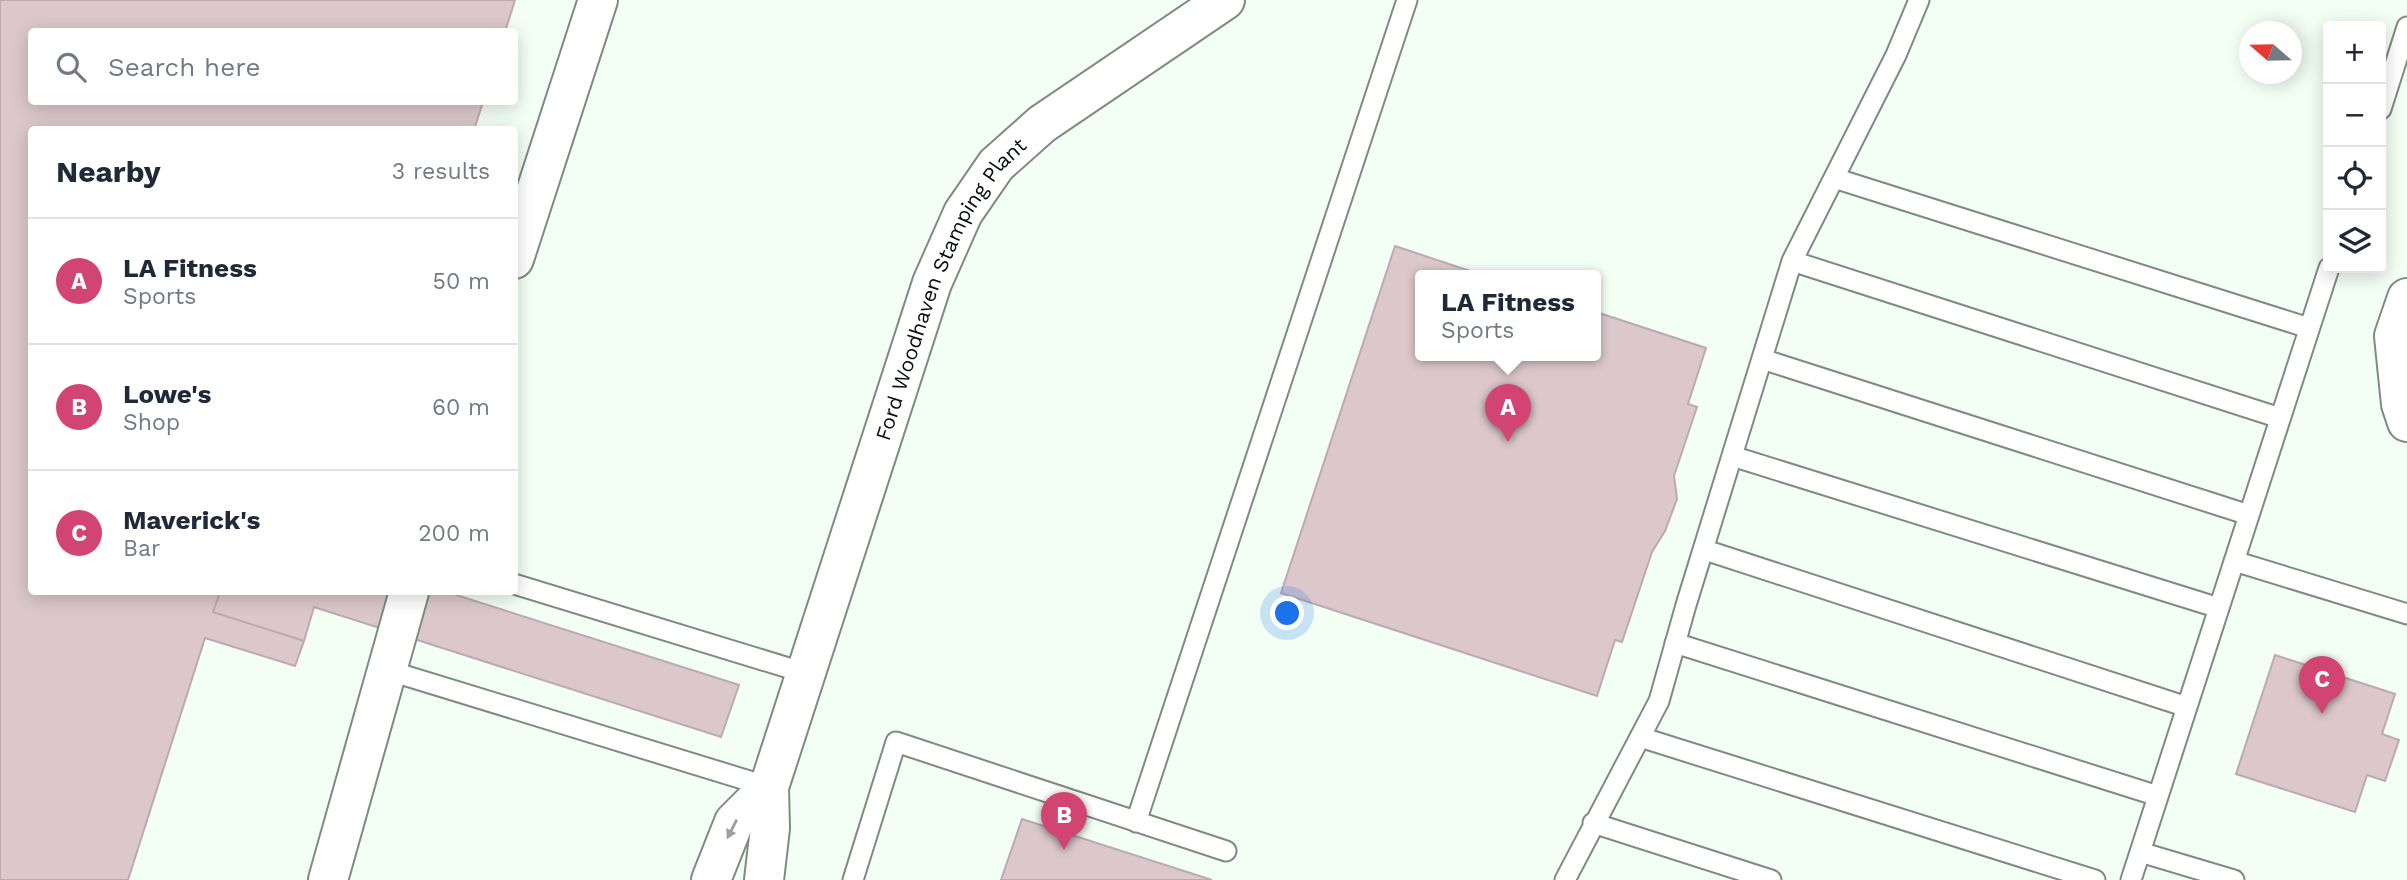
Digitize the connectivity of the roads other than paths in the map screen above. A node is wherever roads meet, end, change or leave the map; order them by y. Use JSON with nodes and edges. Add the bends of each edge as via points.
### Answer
{"nodes":[{"id":1,"x":598,"y":0,"type":"edge"},
{"id":2,"x":1224,"y":0,"type":"edge"},
{"id":3,"x":1407,"y":0,"type":"edge"},
{"id":4,"x":1919,"y":0,"type":"edge"},
{"id":5,"x":2407,"y":27,"type":"edge"},
{"id":6,"x":2386,"y":93,"type":"edge"},
{"id":7,"x":1834,"y":178,"type":"junction"},
{"id":8,"x":518,"y":247,"type":"edge"},
{"id":9,"x":1792,"y":261,"type":"junction"},
{"id":10,"x":2327,"y":273,"type":"edge"},
{"id":11,"x":2407,"y":298,"type":"edge"},
{"id":12,"x":2309,"y":328,"type":"junction"},
{"id":13,"x":1762,"y":359,"type":"junction"},
{"id":14,"x":2280,"y":418,"type":"junction"},
{"id":15,"x":2407,"y":422,"type":"edge"},
{"id":16,"x":1732,"y":456,"type":"junction"},
{"id":17,"x":2249,"y":515,"type":"junction"},
{"id":18,"x":1704,"y":550,"type":"junction"},
{"id":19,"x":2234,"y":561,"type":"junction"},
{"id":20,"x":518,"y":585,"type":"edge"},
{"id":21,"x":408,"y":595,"type":"edge"},
{"id":22,"x":2219,"y":608,"type":"junction"},
{"id":23,"x":2407,"y":614,"type":"edge"},
{"id":24,"x":1675,"y":643,"type":"junction"},
{"id":25,"x":387,"y":670,"type":"junction"},
{"id":26,"x":805,"y":673,"type":"junction"},
{"id":27,"x":2187,"y":706,"type":"junction"},
{"id":28,"x":1640,"y":737,"type":"junction"},
{"id":29,"x":769,"y":788,"type":"junction"},
{"id":30,"x":2158,"y":796,"type":"junction"},
{"id":31,"x":1136,"y":822,"type":"junction"},
{"id":32,"x":1593,"y":823,"type":"junction"},
{"id":33,"x":1226,"y":851,"type":"dead end"},
{"id":34,"x":2140,"y":852,"type":"junction"},
{"id":35,"x":2227,"y":879,"type":"edge"},
{"id":36,"x":328,"y":880,"type":"edge"},
{"id":37,"x":711,"y":880,"type":"edge"},
{"id":38,"x":764,"y":880,"type":"edge"},
{"id":39,"x":853,"y":880,"type":"edge"},
{"id":40,"x":1565,"y":880,"type":"edge"},
{"id":41,"x":1771,"y":880,"type":"edge"},
{"id":42,"x":2095,"y":880,"type":"edge"},
{"id":43,"x":2131,"y":880,"type":"edge"}],
"edges":[{"from":1,"to":8,"type":"street"},
{"from":2,"to":26,"type":"street","name":"Ford Woodhaven Stamping Plant","via":[[1042,124],[996,165],[963,213],[932,283]]},
{"from":3,"to":31,"type":"lane"},
{"from":4,"to":7,"type":"lane"},
{"from":5,"to":6,"type":"lane"},
{"from":7,"to":9,"type":"lane"},
{"from":7,"to":12,"type":"lane"},
{"from":9,"to":13,"type":"lane"},
{"from":9,"to":14,"type":"lane"},
{"from":10,"to":12,"type":"lane"},
{"from":11,"to":15,"type":"street","via":[[2394,336]]},
{"from":12,"to":14,"type":"lane"},
{"from":13,"to":16,"type":"lane"},
{"from":13,"to":17,"type":"lane"},
{"from":14,"to":17,"type":"lane"},
{"from":16,"to":18,"type":"lane"},
{"from":16,"to":22,"type":"lane"},
{"from":17,"to":19,"type":"lane"},
{"from":18,"to":24,"type":"lane"},
{"from":18,"to":27,"type":"lane"},
{"from":19,"to":22,"type":"lane"},
{"from":19,"to":23,"type":"lane"},
{"from":20,"to":26,"type":"lane"},
{"from":21,"to":25,"type":"street"},
{"from":22,"to":27,"type":"lane"},
{"from":24,"to":28,"type":"lane","via":[[1659,701]]},
{"from":24,"to":30,"type":"lane"},
{"from":25,"to":29,"type":"lane"},
{"from":25,"to":36,"type":"street"},
{"from":26,"to":29,"type":"street","name":"Ford Woodhaven Stamping Plant"},
{"from":27,"to":30,"type":"lane"},
{"from":28,"to":32,"type":"lane"},
{"from":28,"to":42,"type":"lane"},
{"from":29,"to":37,"type":"street","name":"Ford Woodhaven Stamping Plant","one_way":true,"via":[[734,822]]},
{"from":29,"to":38,"type":"street","name":"Ford Woodhaven Stamping Plant"},
{"from":30,"to":34,"type":"lane"},
{"from":31,"to":33,"type":"lane"},
{"from":31,"to":39,"type":"lane","via":[[896,742]]},
{"from":32,"to":40,"type":"lane"},
{"from":32,"to":41,"type":"lane"},
{"from":34,"to":35,"type":"lane"},
{"from":34,"to":43,"type":"lane"}]}
